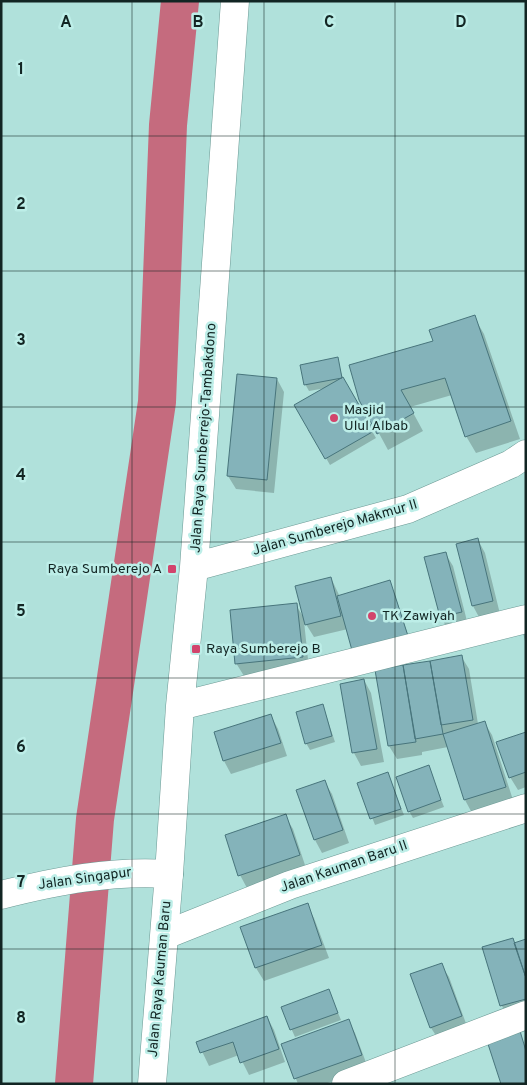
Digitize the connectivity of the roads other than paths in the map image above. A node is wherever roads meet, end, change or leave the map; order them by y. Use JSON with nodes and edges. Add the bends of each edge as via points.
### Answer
{"nodes":[{"id":1,"x":235,"y":1,"type":"edge"},
{"id":2,"x":526,"y":454,"type":"edge"},
{"id":3,"x":194,"y":567,"type":"junction"},
{"id":4,"x":526,"y":619,"type":"edge"},
{"id":5,"x":180,"y":706,"type":"junction"},
{"id":6,"x":526,"y":808,"type":"edge"},
{"id":7,"x":169,"y":874,"type":"junction"},
{"id":8,"x":1,"y":895,"type":"edge"},
{"id":9,"x":165,"y":935,"type":"junction"},
{"id":10,"x":526,"y":1015,"type":"edge"},
{"id":11,"x":152,"y":1084,"type":"edge"},
{"id":12,"x":346,"y":1084,"type":"edge"}],
"edges":[{"from":1,"to":3,"type":"street","name":"Jalan Raya Sumberrejo-Tambakdono"},
{"from":2,"to":3,"type":"street","name":"Jalan Sumberejo Makmur II","via":[[511,464],[408,509]]},
{"from":3,"to":5,"type":"street","name":"Jalan Raya Sumberrejo-Tambakdono"},
{"from":4,"to":5,"type":"street"},
{"from":5,"to":7,"type":"street","name":"Jalan Raya Sumberrejo-Tambakdono"},
{"from":6,"to":9,"type":"street","name":"Jalan Kauman Baru II","via":[[290,884]]},
{"from":7,"to":8,"type":"street","name":"Jalan Singapur","via":[[136,872],[48,883]]},
{"from":7,"to":9,"type":"street","name":"Jalan Raya Kauman Baru"},
{"from":9,"to":11,"type":"street","name":"Jalan Raya Kauman Baru"},
{"from":10,"to":12,"type":"street"}]}
